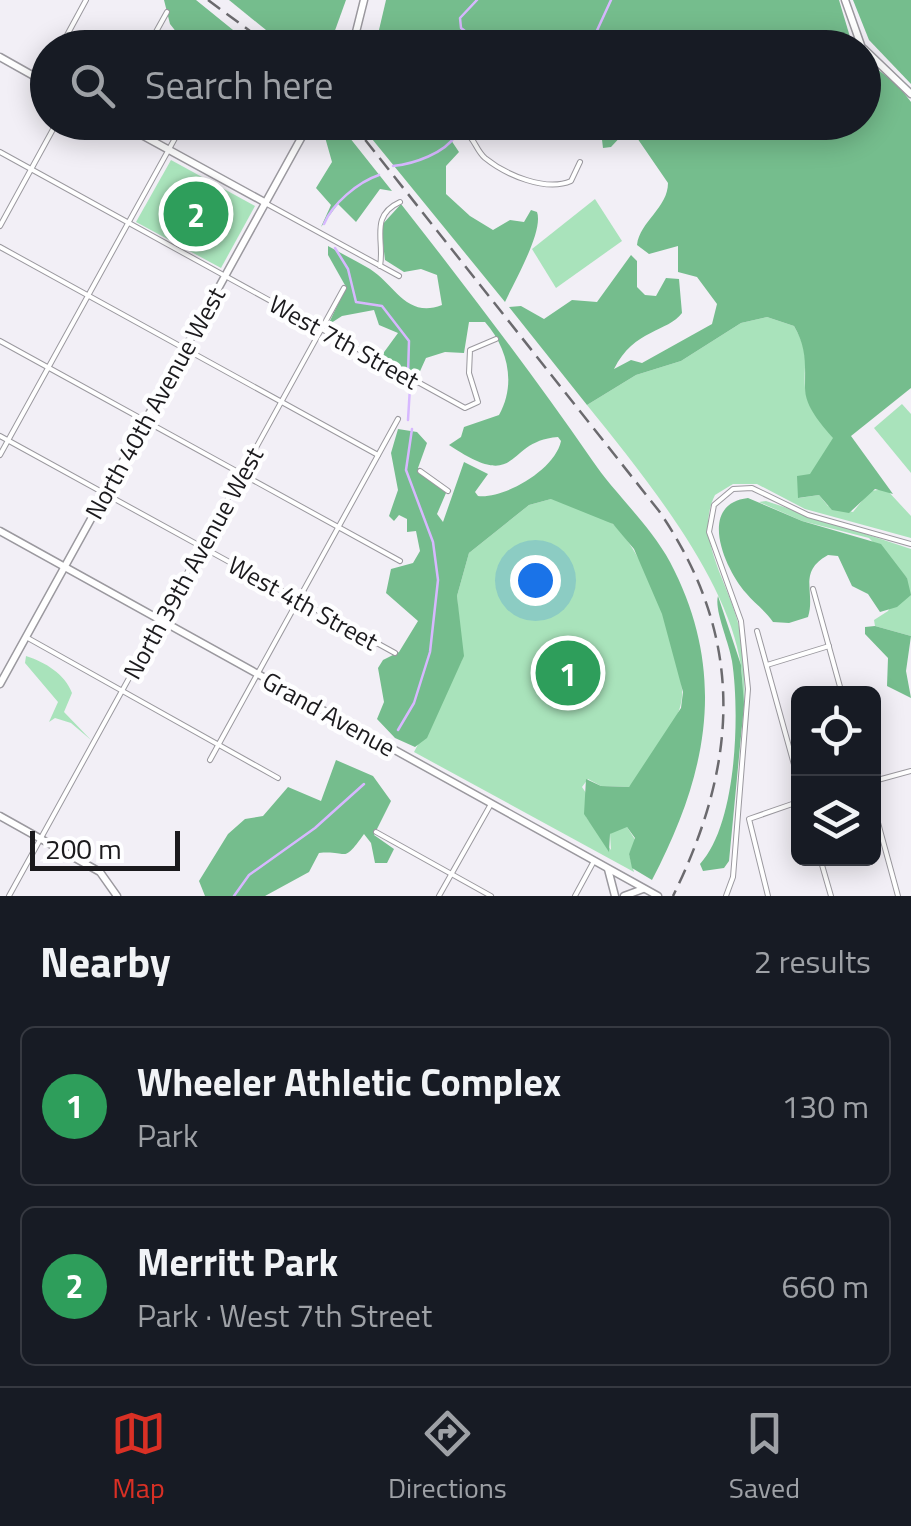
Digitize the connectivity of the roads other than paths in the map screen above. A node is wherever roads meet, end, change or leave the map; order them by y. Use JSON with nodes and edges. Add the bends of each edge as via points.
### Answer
{"nodes":[{"id":1,"x":86,"y":0,"type":"edge"},
{"id":2,"x":364,"y":0,"type":"edge"},
{"id":3,"x":845,"y":0,"type":"edge"},
{"id":4,"x":167,"y":12,"type":"dead end"},
{"id":5,"x":70,"y":30,"type":"edge"},
{"id":6,"x":157,"y":30,"type":"edge"},
{"id":7,"x":356,"y":30,"type":"edge"},
{"id":8,"x":856,"y":30,"type":"edge"},
{"id":9,"x":0,"y":57,"type":"edge"},
{"id":10,"x":881,"y":65,"type":"edge"},
{"id":11,"x":30,"y":74,"type":"edge"},
{"id":12,"x":911,"y":94,"type":"edge"},
{"id":13,"x":47,"y":140,"type":"edge"},
{"id":14,"x":151,"y":140,"type":"edge"},
{"id":15,"x":174,"y":140,"type":"edge"},
{"id":16,"x":300,"y":140,"type":"edge"},
{"id":17,"x":471,"y":140,"type":"edge"},
{"id":18,"x":169,"y":150,"type":"junction"},
{"id":19,"x":0,"y":152,"type":"edge"},
{"id":20,"x":580,"y":162,"type":"dead end"},
{"id":21,"x":32,"y":169,"type":"junction"},
{"id":22,"x":400,"y":202,"type":"dead end"},
{"id":23,"x":266,"y":204,"type":"junction"},
{"id":24,"x":129,"y":222,"type":"junction"},
{"id":25,"x":0,"y":226,"type":"edge"},
{"id":26,"x":0,"y":247,"type":"edge"},
{"id":27,"x":380,"y":266,"type":"junction"},
{"id":28,"x":226,"y":276,"type":"junction"},
{"id":29,"x":399,"y":276,"type":"dead end"},
{"id":30,"x":344,"y":288,"type":"dead end"},
{"id":31,"x":88,"y":294,"type":"junction"},
{"id":32,"x":322,"y":329,"type":"junction"},
{"id":33,"x":496,"y":339,"type":"dead end"},
{"id":34,"x":0,"y":341,"type":"edge"},
{"id":35,"x":185,"y":348,"type":"junction"},
{"id":36,"x":48,"y":368,"type":"junction"},
{"id":37,"x":282,"y":402,"type":"junction"},
{"id":38,"x":398,"y":419,"type":"dead end"},
{"id":39,"x":145,"y":421,"type":"junction"},
{"id":40,"x":0,"y":436,"type":"edge"},
{"id":41,"x":8,"y":440,"type":"junction"},
{"id":42,"x":0,"y":455,"type":"edge"},
{"id":43,"x":378,"y":455,"type":"junction"},
{"id":44,"x":420,"y":471,"type":"dead end"},
{"id":45,"x":242,"y":474,"type":"junction"},
{"id":46,"x":448,"y":490,"type":"dead end"},
{"id":47,"x":105,"y":494,"type":"junction"},
{"id":48,"x":338,"y":527,"type":"junction"},
{"id":49,"x":0,"y":531,"type":"edge"},
{"id":50,"x":911,"y":544,"type":"edge"},
{"id":51,"x":202,"y":547,"type":"junction"},
{"id":52,"x":400,"y":562,"type":"dead end"},
{"id":53,"x":64,"y":567,"type":"junction"},
{"id":54,"x":813,"y":589,"type":"dead end"},
{"id":55,"x":299,"y":600,"type":"junction"},
{"id":56,"x":160,"y":620,"type":"junction"},
{"id":57,"x":757,"y":631,"type":"dead end"},
{"id":58,"x":26,"y":638,"type":"junction"},
{"id":59,"x":830,"y":646,"type":"junction"},
{"id":60,"x":395,"y":654,"type":"dead end"},
{"id":61,"x":767,"y":665,"type":"junction"},
{"id":62,"x":258,"y":674,"type":"junction"},
{"id":63,"x":0,"y":684,"type":"edge"},
{"id":64,"x":840,"y":686,"type":"edge"},
{"id":65,"x":121,"y":694,"type":"junction"},
{"id":66,"x":219,"y":745,"type":"junction"},
{"id":67,"x":210,"y":760,"type":"dead end"},
{"id":68,"x":911,"y":771,"type":"edge"},
{"id":69,"x":797,"y":776,"type":"edge"},
{"id":70,"x":278,"y":778,"type":"dead end"},
{"id":71,"x":881,"y":779,"type":"edge"},
{"id":72,"x":491,"y":804,"type":"junction"},
{"id":73,"x":791,"y":804,"type":"edge"},
{"id":74,"x":0,"y":816,"type":"edge"},
{"id":75,"x":376,"y":832,"type":"dead end"},
{"id":76,"x":881,"y":834,"type":"edge"},
{"id":77,"x":41,"y":839,"type":"junction"},
{"id":78,"x":594,"y":861,"type":"junction"},
{"id":79,"x":822,"y":866,"type":"edge"},
{"id":80,"x":607,"y":868,"type":"junction"},
{"id":81,"x":452,"y":874,"type":"junction"},
{"id":82,"x":645,"y":889,"type":"junction"},
{"id":83,"x":9,"y":896,"type":"edge"},
{"id":84,"x":117,"y":896,"type":"edge"},
{"id":85,"x":440,"y":896,"type":"edge"},
{"id":86,"x":491,"y":896,"type":"edge"},
{"id":87,"x":574,"y":896,"type":"edge"},
{"id":88,"x":614,"y":896,"type":"edge"},
{"id":89,"x":624,"y":896,"type":"edge"},
{"id":90,"x":658,"y":896,"type":"edge"},
{"id":91,"x":726,"y":896,"type":"edge"},
{"id":92,"x":768,"y":896,"type":"edge"},
{"id":93,"x":831,"y":896,"type":"edge"},
{"id":94,"x":898,"y":896,"type":"edge"}],
"edges":[{"from":1,"to":5,"type":"street"},
{"from":2,"to":7,"type":"street"},
{"from":3,"to":8,"type":"street"},
{"from":4,"to":6,"type":"street"},
{"from":9,"to":11,"type":"street"},
{"from":10,"to":12,"type":"street"},
{"from":13,"to":21,"type":"street"},
{"from":14,"to":18,"type":"street"},
{"from":15,"to":18,"type":"street"},
{"from":16,"to":23,"type":"street","name":"North 40th Avenue West"},
{"from":17,"to":20,"type":"street","via":[[498,167],[548,185],[572,181]]},
{"from":18,"to":23,"type":"street"},
{"from":18,"to":24,"type":"street"},
{"from":19,"to":21,"type":"street","name":"West 7th Street"},
{"from":21,"to":24,"type":"street","name":"West 7th Street"},
{"from":21,"to":25,"type":"street"},
{"from":22,"to":27,"type":"street","via":[[387,209],[378,228]]},
{"from":23,"to":27,"type":"street"},
{"from":23,"to":28,"type":"street","name":"North 40th Avenue West"},
{"from":24,"to":28,"type":"street","name":"West 7th Street"},
{"from":24,"to":31,"type":"street"},
{"from":26,"to":31,"type":"street"},
{"from":27,"to":29,"type":"street"},
{"from":28,"to":32,"type":"street","name":"West 7th Street"},
{"from":28,"to":35,"type":"street","name":"North 40th Avenue West"},
{"from":30,"to":32,"type":"street","name":"North 39th Avenue West"},
{"from":31,"to":35,"type":"street"},
{"from":31,"to":36,"type":"street"},
{"from":32,"to":33,"type":"street","name":"West 7th Street","via":[[465,408],[478,402],[468,354]]},
{"from":32,"to":37,"type":"street","name":"North 39th Avenue West"},
{"from":34,"to":36,"type":"street"},
{"from":35,"to":37,"type":"street"},
{"from":35,"to":39,"type":"street","name":"North 40th Avenue West"},
{"from":36,"to":39,"type":"street"},
{"from":36,"to":41,"type":"street"},
{"from":37,"to":43,"type":"street"},
{"from":37,"to":45,"type":"street","name":"North 39th Avenue West"},
{"from":38,"to":43,"type":"street"},
{"from":39,"to":45,"type":"street"},
{"from":39,"to":47,"type":"street","name":"North 40th Avenue West"},
{"from":40,"to":41,"type":"street","name":"West 4th Street"},
{"from":41,"to":42,"type":"street"},
{"from":41,"to":47,"type":"street","name":"West 4th Street"},
{"from":43,"to":48,"type":"street"},
{"from":44,"to":46,"type":"street"},
{"from":45,"to":48,"type":"street"},
{"from":45,"to":51,"type":"street","name":"North 39th Avenue West"},
{"from":47,"to":51,"type":"street","name":"West 4th Street"},
{"from":47,"to":53,"type":"street","name":"North 40th Avenue West"},
{"from":48,"to":52,"type":"street"},
{"from":48,"to":55,"type":"street"},
{"from":49,"to":53,"type":"street","name":"Grand Avenue"},
{"from":50,"to":91,"type":"street","via":[[808,514],[752,488],[733,489],[712,510],[709,532],[741,621],[748,689],[733,878]]},
{"from":51,"to":55,"type":"street","name":"West 4th Street"},
{"from":51,"to":56,"type":"street","name":"North 39th Avenue West"},
{"from":53,"to":56,"type":"street","name":"Grand Avenue"},
{"from":53,"to":58,"type":"street","name":"North 40th Avenue West"},
{"from":54,"to":59,"type":"street"},
{"from":55,"to":60,"type":"street","name":"West 4th Street"},
{"from":55,"to":62,"type":"street"},
{"from":56,"to":62,"type":"street","name":"Grand Avenue"},
{"from":56,"to":65,"type":"street","name":"North 39th Avenue West"},
{"from":57,"to":61,"type":"street"},
{"from":58,"to":63,"type":"street","name":"North 40th Avenue West"},
{"from":58,"to":65,"type":"street"},
{"from":59,"to":61,"type":"street"},
{"from":59,"to":64,"type":"street"},
{"from":61,"to":69,"type":"street"},
{"from":62,"to":66,"type":"street"},
{"from":62,"to":72,"type":"street","name":"Grand Avenue"},
{"from":65,"to":66,"type":"street"},
{"from":65,"to":77,"type":"street","name":"North 39th Avenue West"},
{"from":66,"to":67,"type":"street"},
{"from":66,"to":70,"type":"street"},
{"from":68,"to":71,"type":"street"},
{"from":72,"to":78,"type":"street","name":"Grand Avenue"},
{"from":72,"to":81,"type":"street"},
{"from":73,"to":92,"type":"street","via":[[750,817]]},
{"from":74,"to":77,"type":"street"},
{"from":75,"to":81,"type":"street"},
{"from":76,"to":94,"type":"street"},
{"from":77,"to":83,"type":"street","name":"North 39th Avenue West"},
{"from":77,"to":84,"type":"street","via":[[100,872]]},
{"from":78,"to":80,"type":"street","name":"Grand Avenue"},
{"from":78,"to":87,"type":"street"},
{"from":79,"to":93,"type":"street"},
{"from":80,"to":82,"type":"street","name":"Grand Avenue"},
{"from":80,"to":88,"type":"street"},
{"from":81,"to":85,"type":"street"},
{"from":81,"to":86,"type":"street"},
{"from":82,"to":89,"type":"street"},
{"from":82,"to":90,"type":"street","name":"Grand Avenue"}]}
